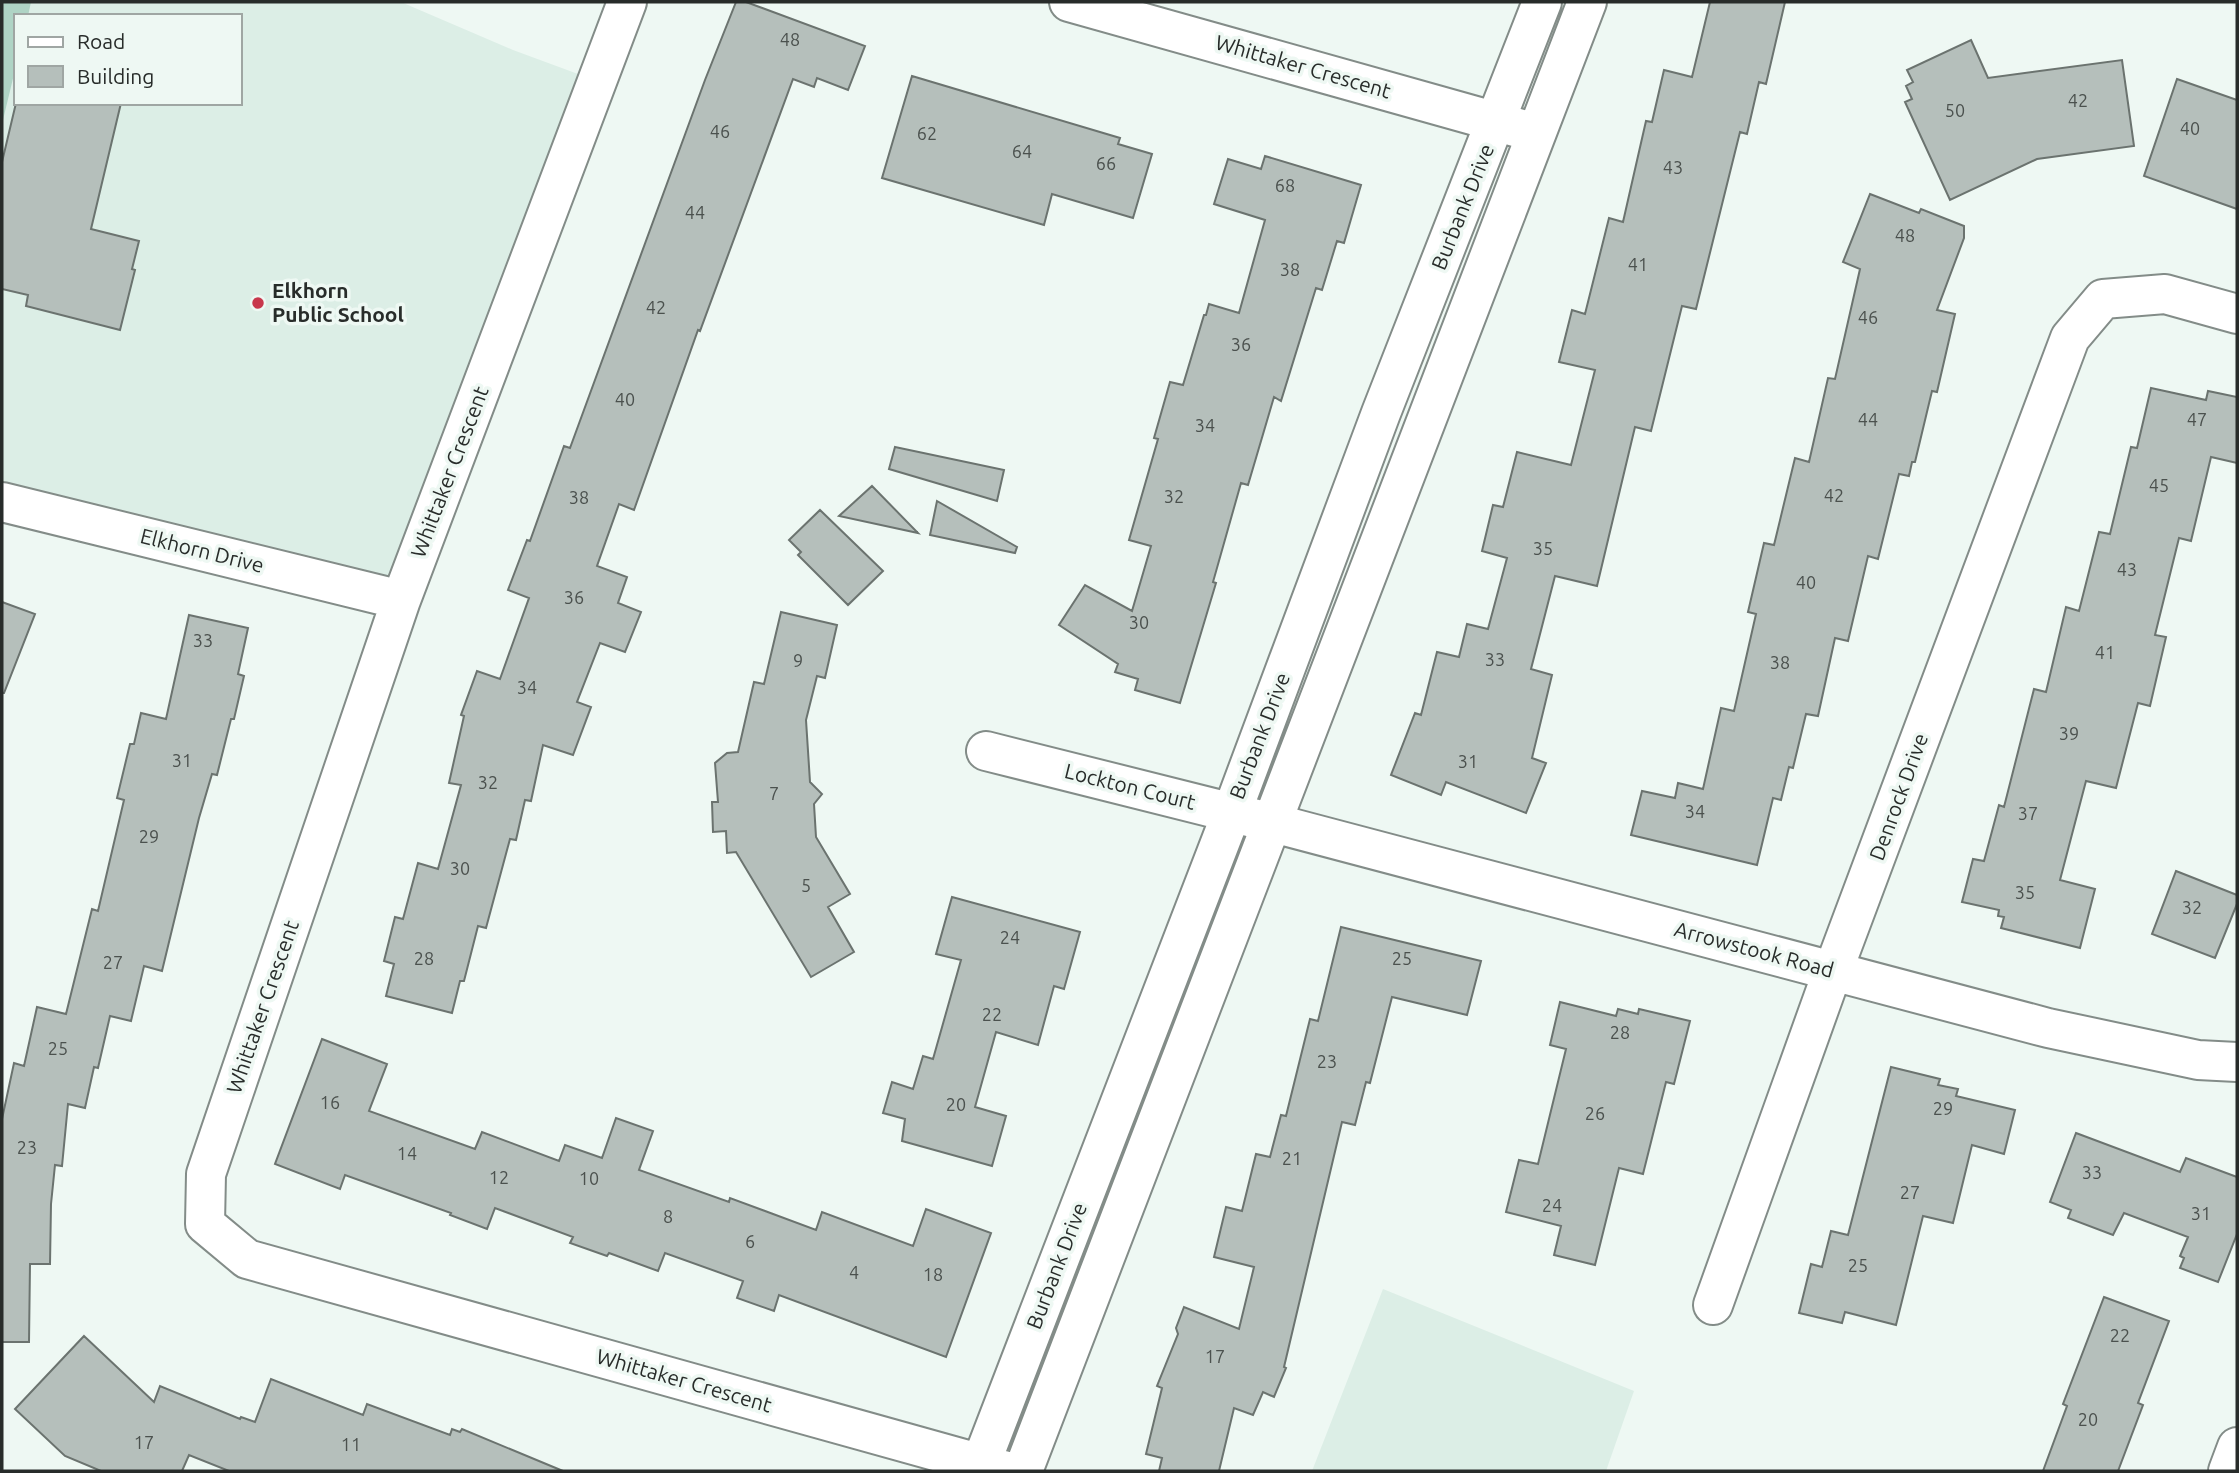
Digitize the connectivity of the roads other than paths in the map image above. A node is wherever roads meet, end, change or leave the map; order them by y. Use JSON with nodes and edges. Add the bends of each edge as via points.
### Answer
{"nodes":[{"id":1,"x":626,"y":2,"type":"edge"},
{"id":2,"x":1069,"y":2,"type":"edge"},
{"id":3,"x":1542,"y":2,"type":"edge"},
{"id":4,"x":1587,"y":2,"type":"edge"},
{"id":5,"x":1497,"y":122,"type":"junction"},
{"id":6,"x":1536,"y":133,"type":"junction"},
{"id":7,"x":2237,"y":314,"type":"edge"},
{"id":8,"x":2,"y":502,"type":"edge"},
{"id":9,"x":401,"y":600,"type":"junction"},
{"id":10,"x":986,"y":751,"type":"dead end"},
{"id":11,"x":1232,"y":812,"type":"junction"},
{"id":12,"x":1273,"y":823,"type":"junction"},
{"id":13,"x":1833,"y":971,"type":"junction"},
{"id":14,"x":2237,"y":1062,"type":"edge"},
{"id":15,"x":1713,"y":1305,"type":"dead end"},
{"id":16,"x":2237,"y":1447,"type":"edge"},
{"id":17,"x":989,"y":1469,"type":"edge"},
{"id":18,"x":1023,"y":1471,"type":"edge"},
{"id":19,"x":2228,"y":1471,"type":"edge"}],
"edges":[{"from":1,"to":9,"type":"street","name":"Whittaker Crescent"},
{"from":2,"to":5,"type":"street","name":"Whittaker Crescent"},
{"from":3,"to":5,"type":"street","name":"Burbank Drive"},
{"from":4,"to":6,"type":"street","name":"Burbank Drive"},
{"from":5,"to":6,"type":"street","name":"Whittaker Crescent"},
{"from":5,"to":11,"type":"street","name":"Burbank Drive","via":[[1381,413]]},
{"from":6,"to":12,"type":"street","name":"Burbank Drive"},
{"from":7,"to":13,"type":"street","name":"Denrock Drive","via":[[2165,294],[2103,299],[2070,338]]},
{"from":8,"to":9,"type":"street","name":"Elkhorn Drive"},
{"from":9,"to":17,"type":"street","name":"Whittaker Crescent","via":[[206,1174],[205,1224],[247,1259]]},
{"from":10,"to":11,"type":"street","name":"Lockton Court"},
{"from":11,"to":12,"type":"street","name":"Lockton Court"},
{"from":11,"to":17,"type":"street","name":"Burbank Drive"},
{"from":12,"to":13,"type":"street","name":"Arrowstook Road"},
{"from":12,"to":18,"type":"street","name":"Burbank Drive"},
{"from":13,"to":14,"type":"street","name":"Arrowstook Road","via":[[2048,1028],[2198,1060]]},
{"from":13,"to":15,"type":"street","name":"Denrock Drive"},
{"from":16,"to":19,"type":"street"}]}
